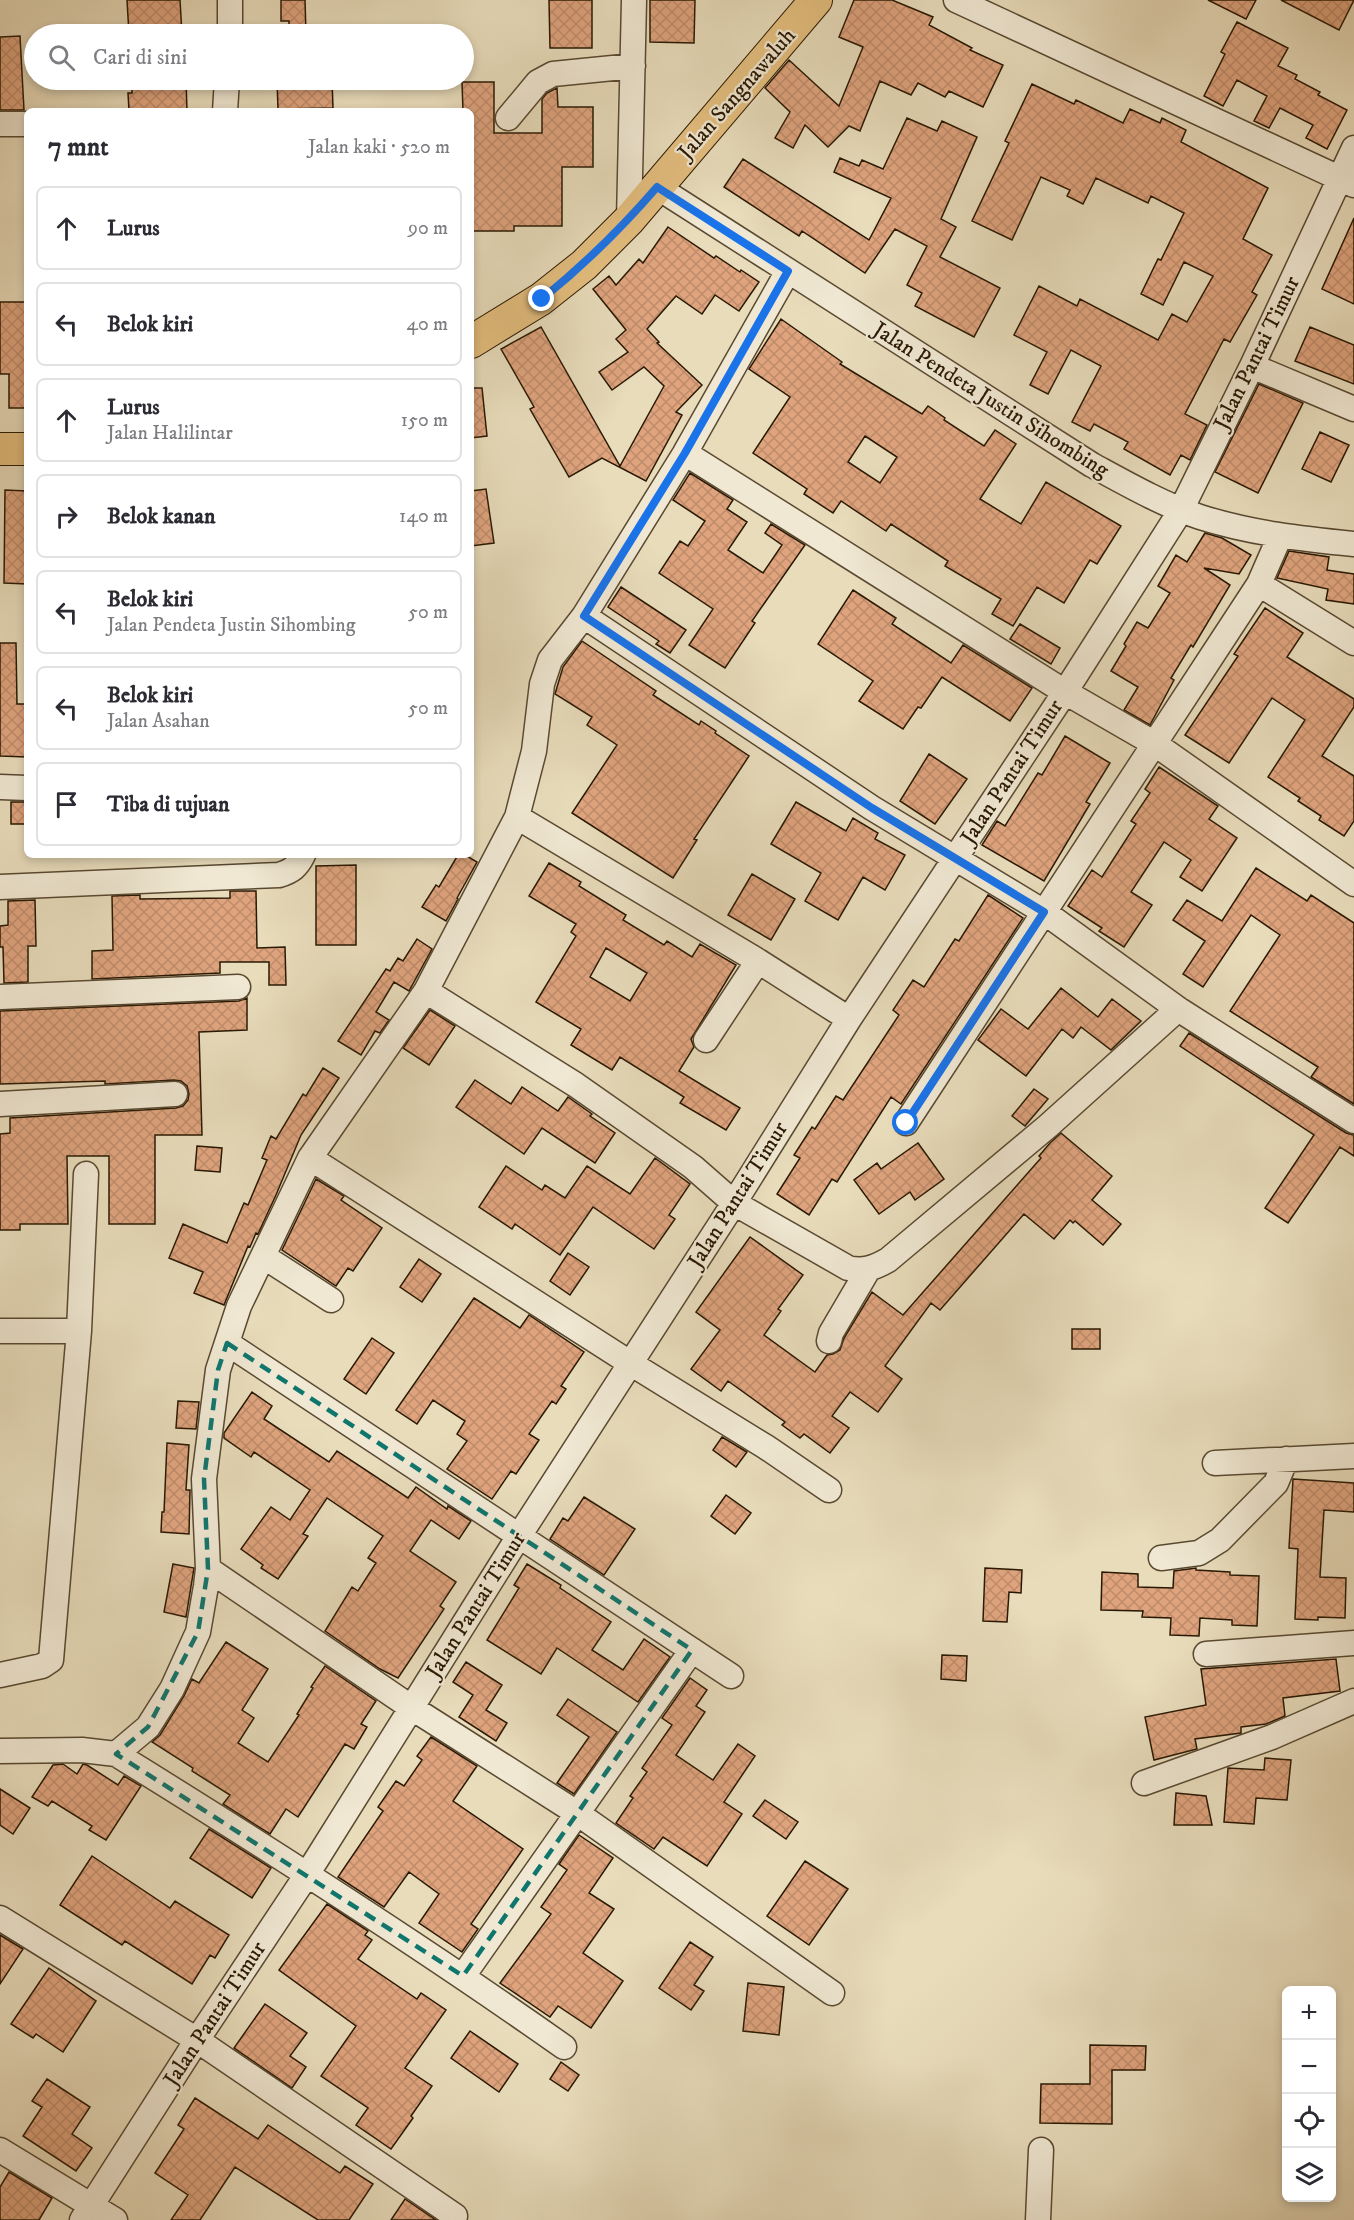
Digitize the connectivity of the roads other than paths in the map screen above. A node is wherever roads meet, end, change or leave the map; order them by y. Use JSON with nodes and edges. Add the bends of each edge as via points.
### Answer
{"nodes":[{"id":1,"x":230,"y":0,"type":"edge"},
{"id":2,"x":634,"y":0,"type":"edge"},
{"id":3,"x":816,"y":0,"type":"edge"},
{"id":4,"x":956,"y":0,"type":"edge"},
{"id":5,"x":230,"y":24,"type":"edge"},
{"id":6,"x":633,"y":66,"type":"junction"},
{"id":7,"x":226,"y":90,"type":"edge"},
{"id":8,"x":225,"y":108,"type":"edge"},
{"id":9,"x":508,"y":118,"type":"dead end"},
{"id":10,"x":0,"y":124,"type":"edge"},
{"id":11,"x":24,"y":124,"type":"edge"},
{"id":12,"x":1354,"y":148,"type":"edge"},
{"id":13,"x":1347,"y":182,"type":"edge"},
{"id":14,"x":657,"y":187,"type":"junction"},
{"id":15,"x":629,"y":220,"type":"junction"},
{"id":16,"x":788,"y":271,"type":"junction"},
{"id":17,"x":474,"y":340,"type":"edge"},
{"id":18,"x":1252,"y":366,"type":"junction"},
{"id":19,"x":1354,"y":410,"type":"edge"},
{"id":20,"x":0,"y":449,"type":"edge"},
{"id":21,"x":24,"y":449,"type":"edge"},
{"id":22,"x":685,"y":453,"type":"junction"},
{"id":23,"x":1181,"y":510,"type":"junction"},
{"id":24,"x":1280,"y":537,"type":"junction"},
{"id":25,"x":1354,"y":544,"type":"edge"},
{"id":26,"x":1259,"y":584,"type":"junction"},
{"id":27,"x":584,"y":616,"type":"junction"},
{"id":28,"x":1354,"y":644,"type":"edge"},
{"id":29,"x":1065,"y":692,"type":"junction"},
{"id":30,"x":1155,"y":744,"type":"junction"},
{"id":31,"x":0,"y":787,"type":"edge"},
{"id":32,"x":24,"y":788,"type":"edge"},
{"id":33,"x":517,"y":817,"type":"junction"},
{"id":34,"x":301,"y":858,"type":"edge"},
{"id":35,"x":955,"y":859,"type":"junction"},
{"id":36,"x":1354,"y":885,"type":"edge"},
{"id":37,"x":0,"y":887,"type":"edge"},
{"id":38,"x":1044,"y":912,"type":"junction"},
{"id":39,"x":758,"y":962,"type":"junction"},
{"id":40,"x":238,"y":987,"type":"dead end"},
{"id":41,"x":426,"y":991,"type":"junction"},
{"id":42,"x":0,"y":997,"type":"edge"},
{"id":43,"x":1179,"y":1009,"type":"junction"},
{"id":44,"x":849,"y":1019,"type":"junction"},
{"id":45,"x":706,"y":1040,"type":"dead end"},
{"id":46,"x":175,"y":1094,"type":"dead end"},
{"id":47,"x":0,"y":1104,"type":"edge"},
{"id":48,"x":1354,"y":1121,"type":"edge"},
{"id":49,"x":906,"y":1123,"type":"dead end"},
{"id":50,"x":309,"y":1158,"type":"junction"},
{"id":51,"x":86,"y":1174,"type":"dead end"},
{"id":52,"x":734,"y":1203,"type":"junction"},
{"id":53,"x":263,"y":1256,"type":"junction"},
{"id":54,"x":868,"y":1270,"type":"junction"},
{"id":55,"x":331,"y":1300,"type":"dead end"},
{"id":56,"x":0,"y":1331,"type":"edge"},
{"id":57,"x":79,"y":1331,"type":"junction"},
{"id":58,"x":829,"y":1341,"type":"dead end"},
{"id":59,"x":227,"y":1343,"type":"junction"},
{"id":60,"x":630,"y":1363,"type":"junction"},
{"id":61,"x":1354,"y":1456,"type":"edge"},
{"id":62,"x":1286,"y":1459,"type":"junction"},
{"id":63,"x":1215,"y":1463,"type":"dead end"},
{"id":64,"x":829,"y":1491,"type":"dead end"},
{"id":65,"x":519,"y":1536,"type":"junction"},
{"id":66,"x":1161,"y":1558,"type":"dead end"},
{"id":67,"x":208,"y":1569,"type":"junction"},
{"id":68,"x":1354,"y":1643,"type":"edge"},
{"id":69,"x":692,"y":1650,"type":"junction"},
{"id":70,"x":1206,"y":1654,"type":"dead end"},
{"id":71,"x":0,"y":1675,"type":"edge"},
{"id":72,"x":731,"y":1676,"type":"dead end"},
{"id":73,"x":1354,"y":1701,"type":"edge"},
{"id":74,"x":412,"y":1708,"type":"junction"},
{"id":75,"x":0,"y":1750,"type":"edge"},
{"id":76,"x":116,"y":1754,"type":"junction"},
{"id":77,"x":1144,"y":1783,"type":"dead end"},
{"id":78,"x":577,"y":1813,"type":"junction"},
{"id":79,"x":308,"y":1873,"type":"junction"},
{"id":80,"x":0,"y":1918,"type":"edge"},
{"id":81,"x":463,"y":1976,"type":"junction"},
{"id":82,"x":832,"y":1993,"type":"dead end"},
{"id":83,"x":197,"y":2040,"type":"junction"},
{"id":84,"x":564,"y":2047,"type":"dead end"},
{"id":85,"x":0,"y":2150,"type":"edge"},
{"id":86,"x":1041,"y":2150,"type":"dead end"},
{"id":87,"x":87,"y":2212,"type":"edge"},
{"id":88,"x":455,"y":2217,"type":"dead end"},
{"id":89,"x":115,"y":2220,"type":"edge"},
{"id":90,"x":1038,"y":2220,"type":"edge"}],
"edges":[{"from":1,"to":5,"type":"street"},
{"from":2,"to":6,"type":"street"},
{"from":3,"to":14,"type":"main road","name":"Jalan Sangnawaluh"},
{"from":4,"to":13,"type":"street"},
{"from":6,"to":9,"type":"street","via":[[553,74],[538,82]]},
{"from":6,"to":15,"type":"street"},
{"from":7,"to":8,"type":"street"},
{"from":10,"to":11,"type":"street"},
{"from":12,"to":13,"type":"street","name":"Jalan Pantai Timur"},
{"from":13,"to":18,"type":"street","name":"Jalan Pantai Timur"},
{"from":14,"to":15,"type":"main road","name":"Jalan Sangnawaluh"},
{"from":14,"to":16,"type":"street","name":"Jalan Pendeta Justin Sihombing"},
{"from":15,"to":17,"type":"main road","name":"Jalan Sangnawaluh","via":[[542,299]]},
{"from":16,"to":22,"type":"street"},
{"from":16,"to":23,"type":"street","name":"Jalan Pendeta Justin Sihombing","via":[[1092,465]]},
{"from":18,"to":19,"type":"street"},
{"from":18,"to":23,"type":"street","name":"Jalan Pantai Timur"},
{"from":20,"to":21,"type":"main road"},
{"from":22,"to":27,"type":"street"},
{"from":22,"to":29,"type":"street"},
{"from":23,"to":24,"type":"street","name":"Jalan Pendeta Justin Sihombing"},
{"from":23,"to":29,"type":"street","name":"Jalan Pantai Timur"},
{"from":24,"to":25,"type":"street","name":"Jalan Pendeta Justin Sihombing"},
{"from":24,"to":26,"type":"street"},
{"from":26,"to":28,"type":"street"},
{"from":26,"to":30,"type":"street"},
{"from":27,"to":33,"type":"street","via":[[545,672],[534,752]]},
{"from":27,"to":35,"type":"street"},
{"from":29,"to":30,"type":"street"},
{"from":29,"to":35,"type":"street","name":"Jalan Pantai Timur"},
{"from":30,"to":36,"type":"street"},
{"from":30,"to":38,"type":"street"},
{"from":31,"to":32,"type":"street"},
{"from":33,"to":39,"type":"street"},
{"from":33,"to":41,"type":"street"},
{"from":34,"to":37,"type":"street","via":[[291,872],[279,875]]},
{"from":35,"to":38,"type":"street"},
{"from":35,"to":44,"type":"street","name":"Jalan Pantai Timur"},
{"from":38,"to":43,"type":"street"},
{"from":38,"to":49,"type":"street"},
{"from":39,"to":44,"type":"street"},
{"from":39,"to":45,"type":"street"},
{"from":40,"to":42,"type":"street"},
{"from":41,"to":50,"type":"street"},
{"from":41,"to":52,"type":"street","via":[[576,1085],[693,1167]]},
{"from":43,"to":48,"type":"street"},
{"from":43,"to":54,"type":"street","via":[[1040,1134],[888,1260]]},
{"from":44,"to":52,"type":"street","name":"Jalan Pantai Timur"},
{"from":46,"to":47,"type":"street"},
{"from":50,"to":53,"type":"street"},
{"from":50,"to":60,"type":"street"},
{"from":51,"to":57,"type":"street"},
{"from":52,"to":54,"type":"street","via":[[848,1268]]},
{"from":52,"to":60,"type":"street","name":"Jalan Pantai Timur"},
{"from":53,"to":55,"type":"street"},
{"from":53,"to":59,"type":"street","via":[[239,1306]]},
{"from":54,"to":58,"type":"street"},
{"from":56,"to":57,"type":"street"},
{"from":57,"to":71,"type":"street","via":[[51,1660],[45,1665]]},
{"from":59,"to":65,"type":"street"},
{"from":59,"to":67,"type":"street","via":[[218,1370],[204,1479]]},
{"from":60,"to":64,"type":"street"},
{"from":60,"to":65,"type":"street","name":"Jalan Pantai Timur"},
{"from":61,"to":62,"type":"street"},
{"from":62,"to":63,"type":"street"},
{"from":62,"to":66,"type":"street","via":[[1276,1483],[1220,1540],[1199,1553]]},
{"from":65,"to":69,"type":"street"},
{"from":65,"to":74,"type":"street","name":"Jalan Pantai Timur"},
{"from":67,"to":74,"type":"street"},
{"from":67,"to":76,"type":"street","via":[[198,1632],[172,1689],[148,1727]]},
{"from":68,"to":70,"type":"street"},
{"from":69,"to":72,"type":"street"},
{"from":69,"to":78,"type":"street"},
{"from":73,"to":77,"type":"street","via":[[1272,1737]]},
{"from":74,"to":78,"type":"street"},
{"from":74,"to":79,"type":"street","name":"Jalan Pantai Timur"},
{"from":75,"to":76,"type":"street"},
{"from":76,"to":79,"type":"street"},
{"from":78,"to":81,"type":"street"},
{"from":78,"to":82,"type":"street"},
{"from":79,"to":81,"type":"street"},
{"from":79,"to":83,"type":"street","name":"Jalan Pantai Timur"},
{"from":80,"to":83,"type":"street"},
{"from":81,"to":84,"type":"street"},
{"from":83,"to":87,"type":"street","name":"Jalan Pantai Timur"},
{"from":83,"to":88,"type":"street"},
{"from":85,"to":87,"type":"street"},
{"from":86,"to":90,"type":"street"},
{"from":87,"to":89,"type":"street"}]}
